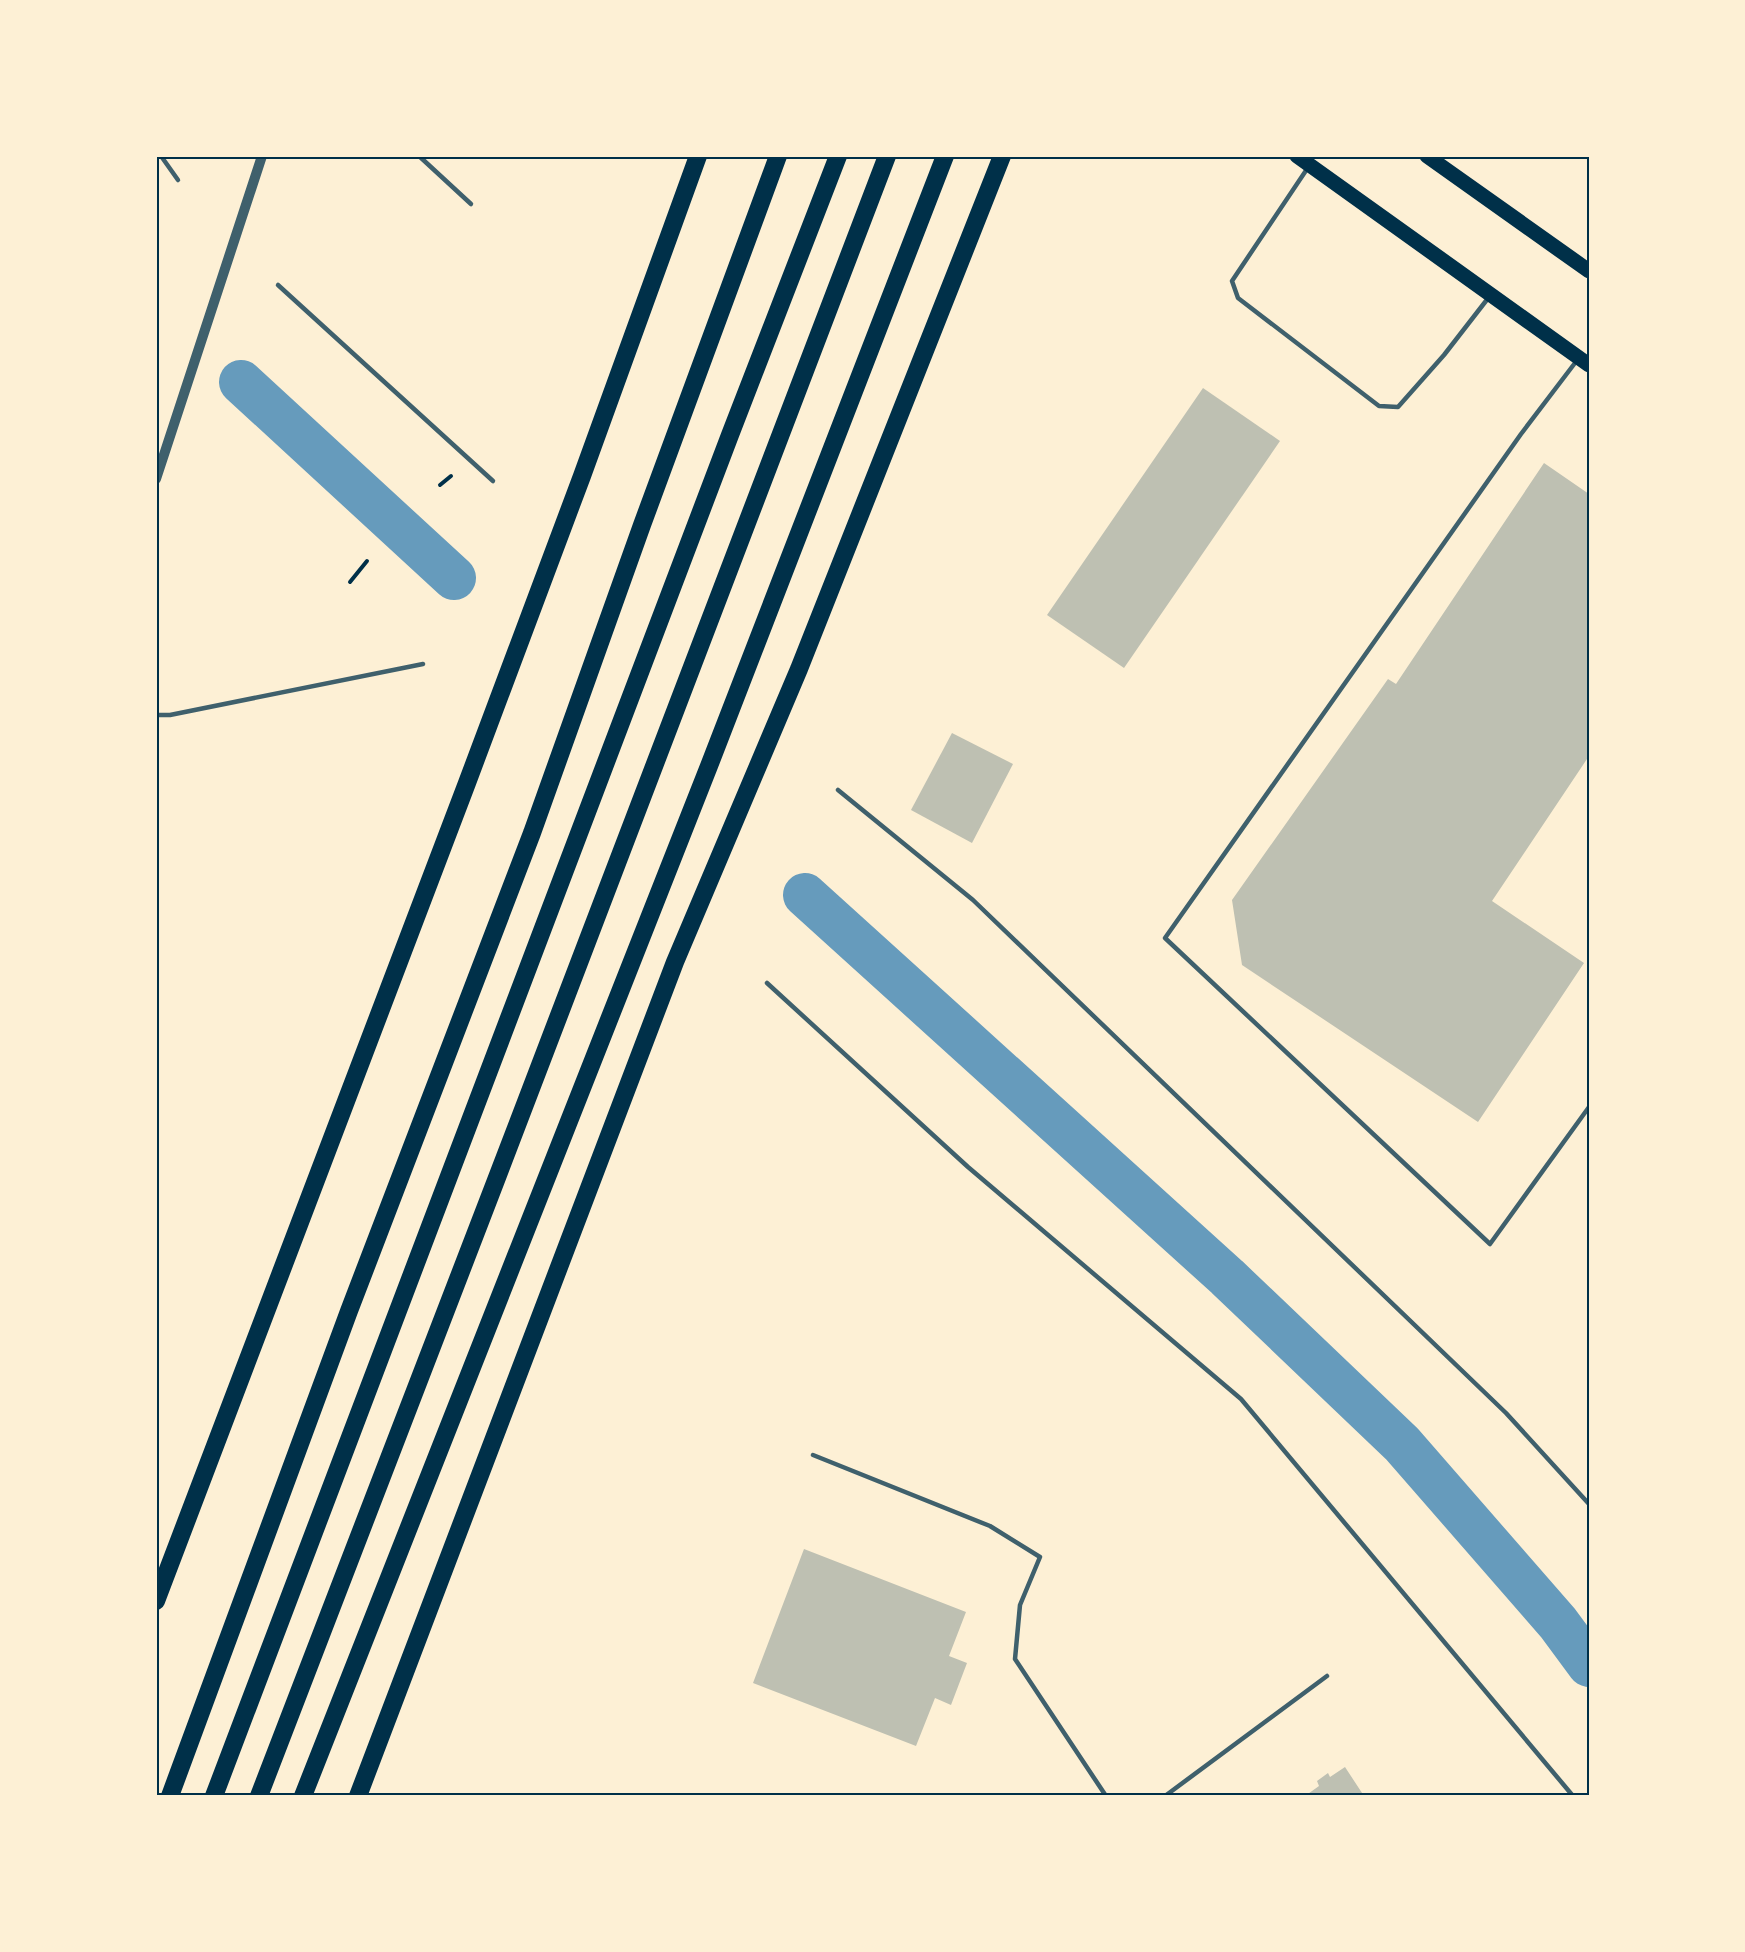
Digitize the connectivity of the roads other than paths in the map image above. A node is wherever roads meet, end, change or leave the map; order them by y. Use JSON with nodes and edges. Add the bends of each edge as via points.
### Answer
{"nodes":[{"id":1,"x":161,"y":156,"type":"edge"},
{"id":2,"x":262,"y":156,"type":"edge"},
{"id":3,"x":419,"y":156,"type":"edge"},
{"id":4,"x":698,"y":156,"type":"edge"},
{"id":5,"x":778,"y":156,"type":"edge"},
{"id":6,"x":838,"y":156,"type":"edge"},
{"id":7,"x":887,"y":156,"type":"edge"},
{"id":8,"x":945,"y":156,"type":"edge"},
{"id":9,"x":1002,"y":156,"type":"edge"},
{"id":10,"x":1427,"y":156,"type":"edge"},
{"id":11,"x":1303,"y":160,"type":"edge"},
{"id":12,"x":178,"y":180,"type":"dead end"},
{"id":13,"x":471,"y":204,"type":"dead end"},
{"id":14,"x":1589,"y":271,"type":"edge"},
{"id":15,"x":278,"y":285,"type":"dead end"},
{"id":16,"x":1490,"y":295,"type":"junction"},
{"id":17,"x":1584,"y":361,"type":"edge"},
{"id":18,"x":156,"y":480,"type":"edge"},
{"id":19,"x":493,"y":482,"type":"dead end"},
{"id":20,"x":423,"y":664,"type":"dead end"},
{"id":21,"x":156,"y":715,"type":"edge"},
{"id":22,"x":838,"y":790,"type":"dead end"},
{"id":23,"x":767,"y":983,"type":"dead end"},
{"id":24,"x":1589,"y":1107,"type":"edge"},
{"id":25,"x":813,"y":1455,"type":"dead end"},
{"id":26,"x":1589,"y":1504,"type":"edge"},
{"id":27,"x":156,"y":1601,"type":"edge"},
{"id":28,"x":1327,"y":1676,"type":"dead end"},
{"id":29,"x":170,"y":1796,"type":"edge"},
{"id":30,"x":214,"y":1796,"type":"edge"},
{"id":31,"x":259,"y":1796,"type":"edge"},
{"id":32,"x":303,"y":1796,"type":"edge"},
{"id":33,"x":358,"y":1796,"type":"edge"},
{"id":34,"x":1106,"y":1796,"type":"edge"},
{"id":35,"x":1165,"y":1796,"type":"edge"},
{"id":36,"x":1573,"y":1796,"type":"edge"}],
"edges":[{"from":1,"to":12,"type":"lane"},
{"from":2,"to":18,"type":"street"},
{"from":3,"to":13,"type":"lane"},
{"from":4,"to":27,"type":"highway","via":[[467,783]]},
{"from":5,"to":29,"type":"highway","via":[[532,833],[349,1311]]},
{"from":6,"to":30,"type":"highway"},
{"from":7,"to":31,"type":"highway"},
{"from":8,"to":32,"type":"highway"},
{"from":9,"to":33,"type":"highway","via":[[799,669],[675,963]]},
{"from":10,"to":14,"type":"main road"},
{"from":11,"to":16,"type":"main road"},
{"from":11,"to":16,"type":"lane","via":[[1232,281],[1239,298],[1379,406],[1398,407]]},
{"from":15,"to":19,"type":"lane"},
{"from":16,"to":17,"type":"main road"},
{"from":17,"to":24,"type":"lane","via":[[1515,444],[1165,938],[1490,1244]]},
{"from":20,"to":21,"type":"lane"},
{"from":22,"to":26,"type":"lane","via":[[973,900],[1506,1413]]},
{"from":23,"to":36,"type":"lane","via":[[968,1167],[1241,1399]]},
{"from":25,"to":34,"type":"lane","via":[[990,1526],[1040,1557],[1020,1605],[1015,1659]]},
{"from":28,"to":35,"type":"lane"}]}
